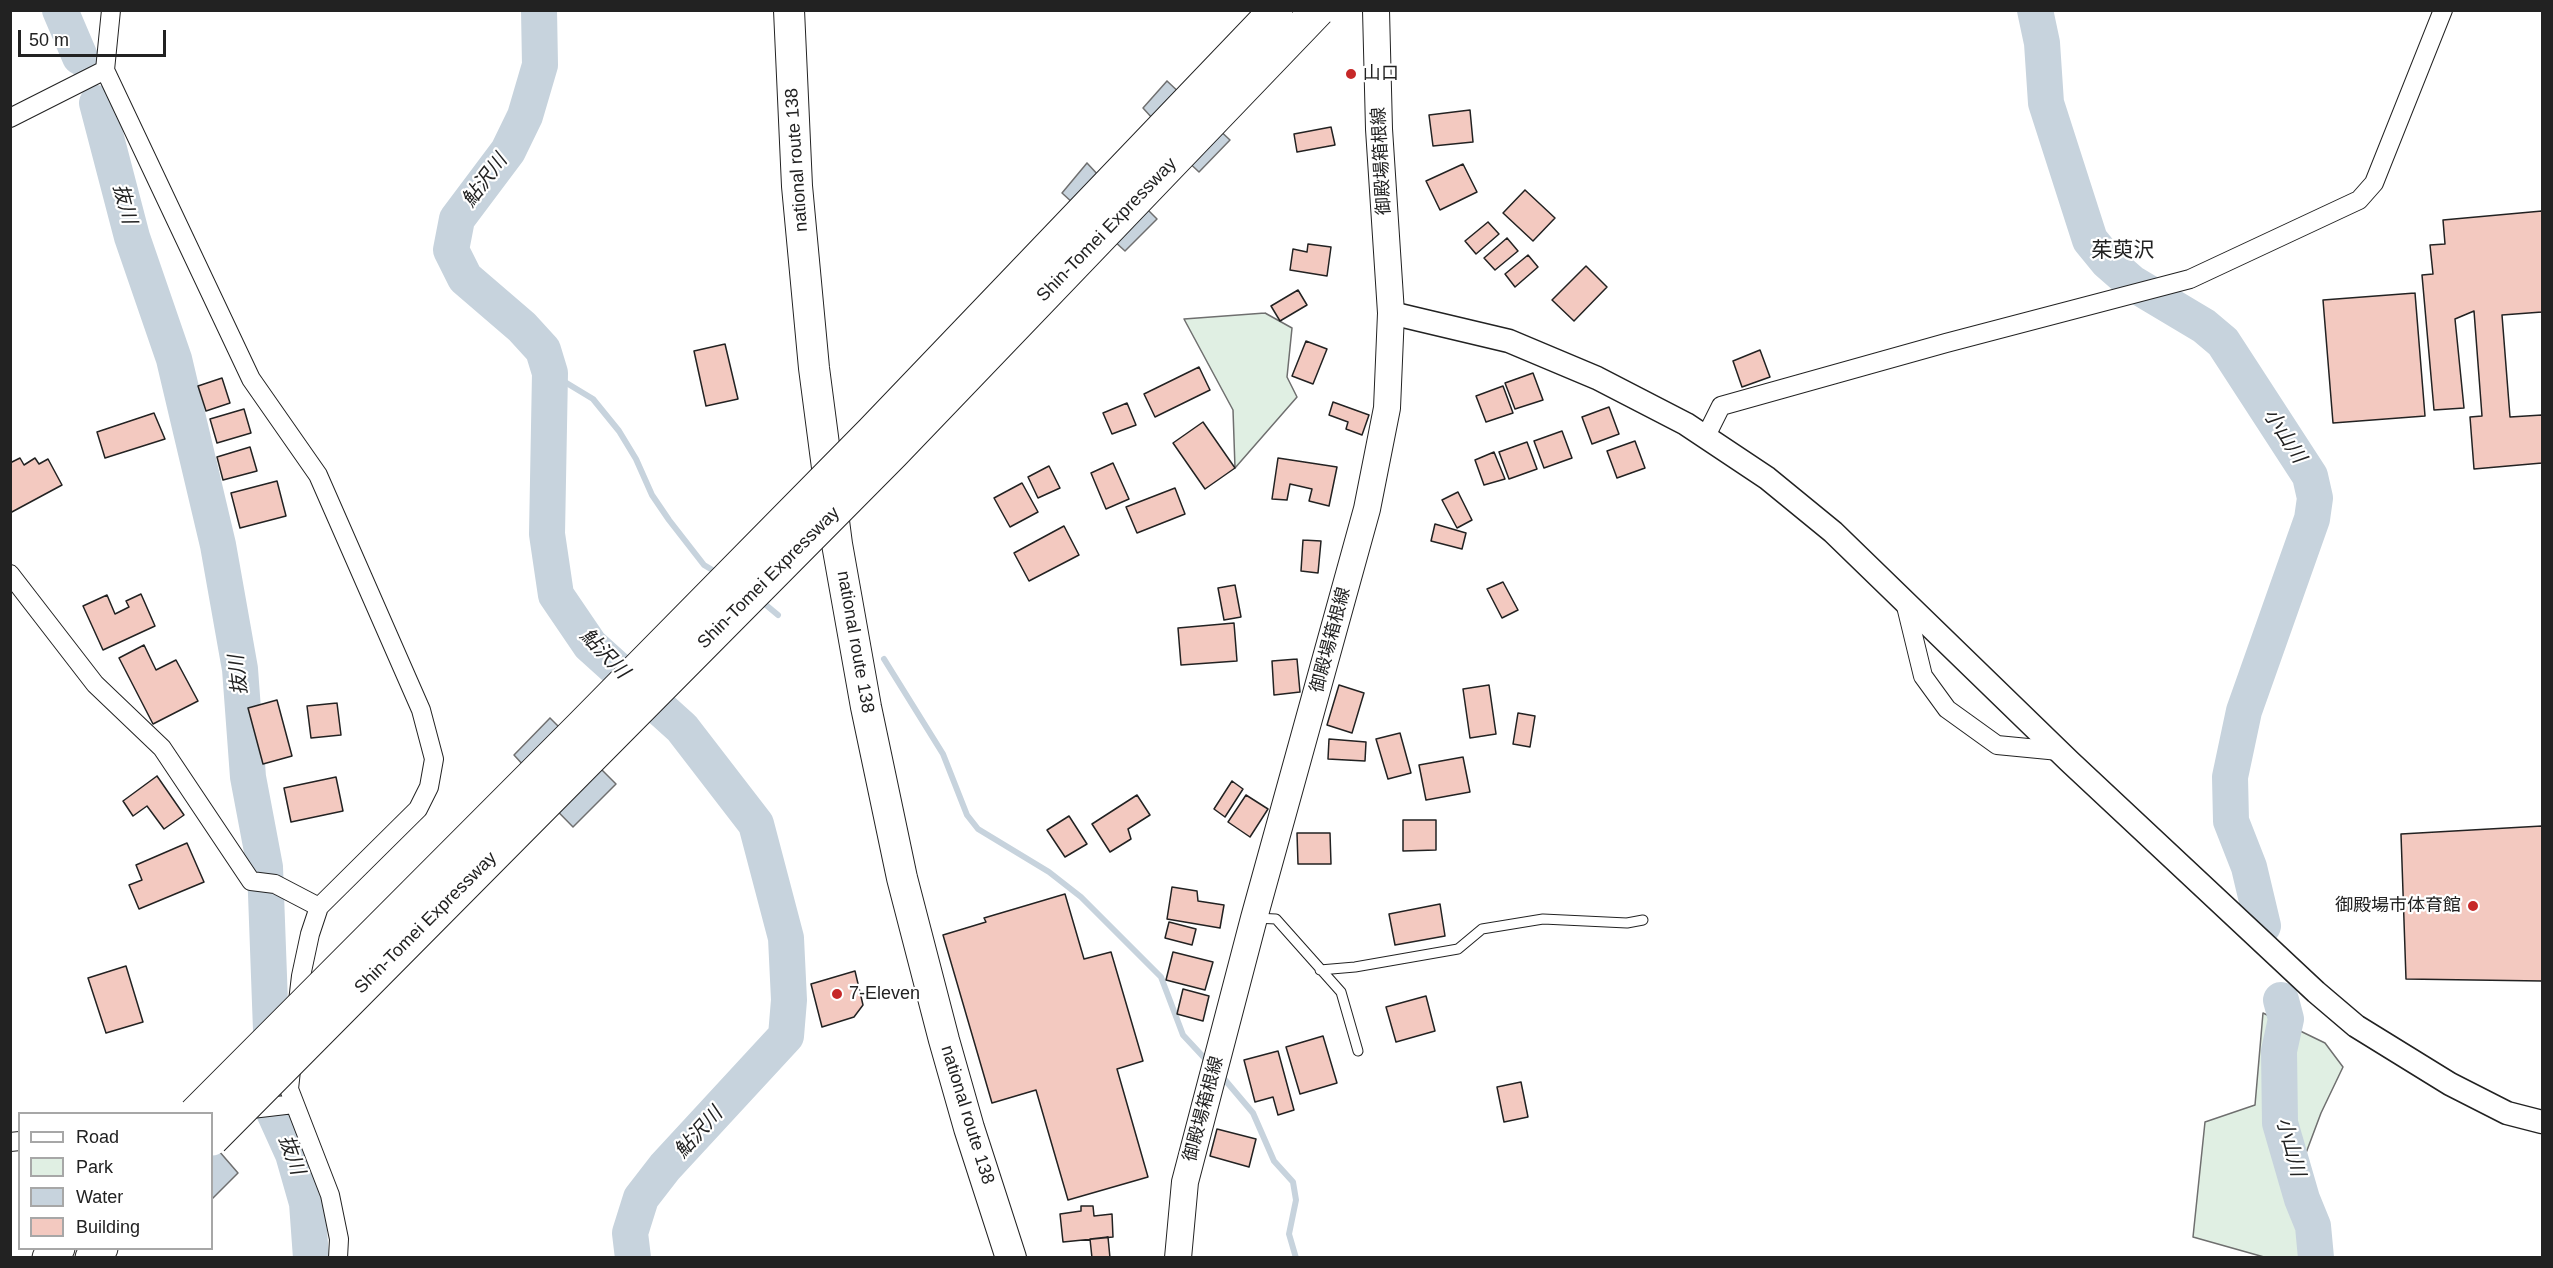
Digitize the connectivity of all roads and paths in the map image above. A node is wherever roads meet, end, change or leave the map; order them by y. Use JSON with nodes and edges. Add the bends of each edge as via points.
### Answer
{"nodes":[{"id":1,"x":111,"y":10,"type":"edge"},
{"id":2,"x":789,"y":10,"type":"edge"},
{"id":3,"x":1276,"y":10,"type":"edge"},
{"id":4,"x":1318,"y":10,"type":"edge"},
{"id":5,"x":1376,"y":10,"type":"edge"},
{"id":6,"x":2443,"y":10,"type":"edge"},
{"id":7,"x":105,"y":70,"type":"junction"},
{"id":8,"x":10,"y":118,"type":"edge"},
{"id":9,"x":1391,"y":313,"type":"junction"},
{"id":10,"x":1706,"y":438,"type":"junction"},
{"id":11,"x":10,"y":574,"type":"edge"},
{"id":12,"x":1905,"y":602,"type":"junction"},
{"id":13,"x":2059,"y":751,"type":"junction"},
{"id":14,"x":318,"y":907,"type":"junction"},
{"id":15,"x":1254,"y":918,"type":"junction"},
{"id":16,"x":1643,"y":920,"type":"dead end"},
{"id":17,"x":1320,"y":970,"type":"junction"},
{"id":18,"x":1358,"y":1051,"type":"dead end"},
{"id":19,"x":294,"y":1104,"type":"junction"},
{"id":20,"x":196,"y":1112,"type":"edge"},
{"id":21,"x":213,"y":1114,"type":"edge"},
{"id":22,"x":2542,"y":1122,"type":"edge"},
{"id":23,"x":213,"y":1138,"type":"edge"},
{"id":24,"x":338,"y":1257,"type":"edge"},
{"id":25,"x":1011,"y":1257,"type":"edge"},
{"id":26,"x":1178,"y":1257,"type":"edge"}],
"edges":[{"from":1,"to":7,"type":"street"},
{"from":2,"to":25,"type":"highway","name":"national route 138","via":[[797,186],[814,368],[837,544],[902,878],[969,1128]]},
{"from":3,"to":20,"type":"highway","name":"Shin-Tomei Expressway","bridge":true,"via":[[872,432]]},
{"from":4,"to":23,"type":"highway","name":"Shin-Tomei Expressway","bridge":true,"via":[[893,453]]},
{"from":5,"to":9,"type":"main road","name":"御殿場箱根線"},
{"from":6,"to":10,"type":"street","via":[[2374,183],[2359,200],[2190,279],[1721,406]]},
{"from":7,"to":8,"type":"street"},
{"from":7,"to":14,"type":"street","via":[[251,379],[318,475],[421,710],[434,759],[429,788],[418,809]]},
{"from":9,"to":10,"type":"street","via":[[1509,341],[1597,378]]},
{"from":9,"to":15,"type":"main road","name":"御殿場箱根線","via":[[1387,408],[1367,509]]},
{"from":10,"to":12,"type":"street","via":[[1767,478],[1833,532]]},
{"from":11,"to":14,"type":"street","via":[[95,684],[162,748],[251,881],[275,884]]},
{"from":12,"to":13,"type":"street"},
{"from":12,"to":13,"type":"street","via":[[1923,676],[1947,709],[1997,745]]},
{"from":13,"to":22,"type":"street","via":[[2356,1026],[2450,1084],[2507,1113]]},
{"from":14,"to":19,"type":"street","via":[[301,976],[289,1089]]},
{"from":15,"to":17,"type":"lane","via":[[1276,919]]},
{"from":15,"to":26,"type":"main road","name":"御殿場箱根線","via":[[1185,1182]]},
{"from":16,"to":17,"type":"lane","via":[[1627,923],[1543,919],[1482,929],[1458,949]]},
{"from":17,"to":18,"type":"lane","via":[[1341,992]]},
{"from":19,"to":21,"type":"street"},
{"from":19,"to":24,"type":"street","via":[[330,1196],[339,1239]]}]}
